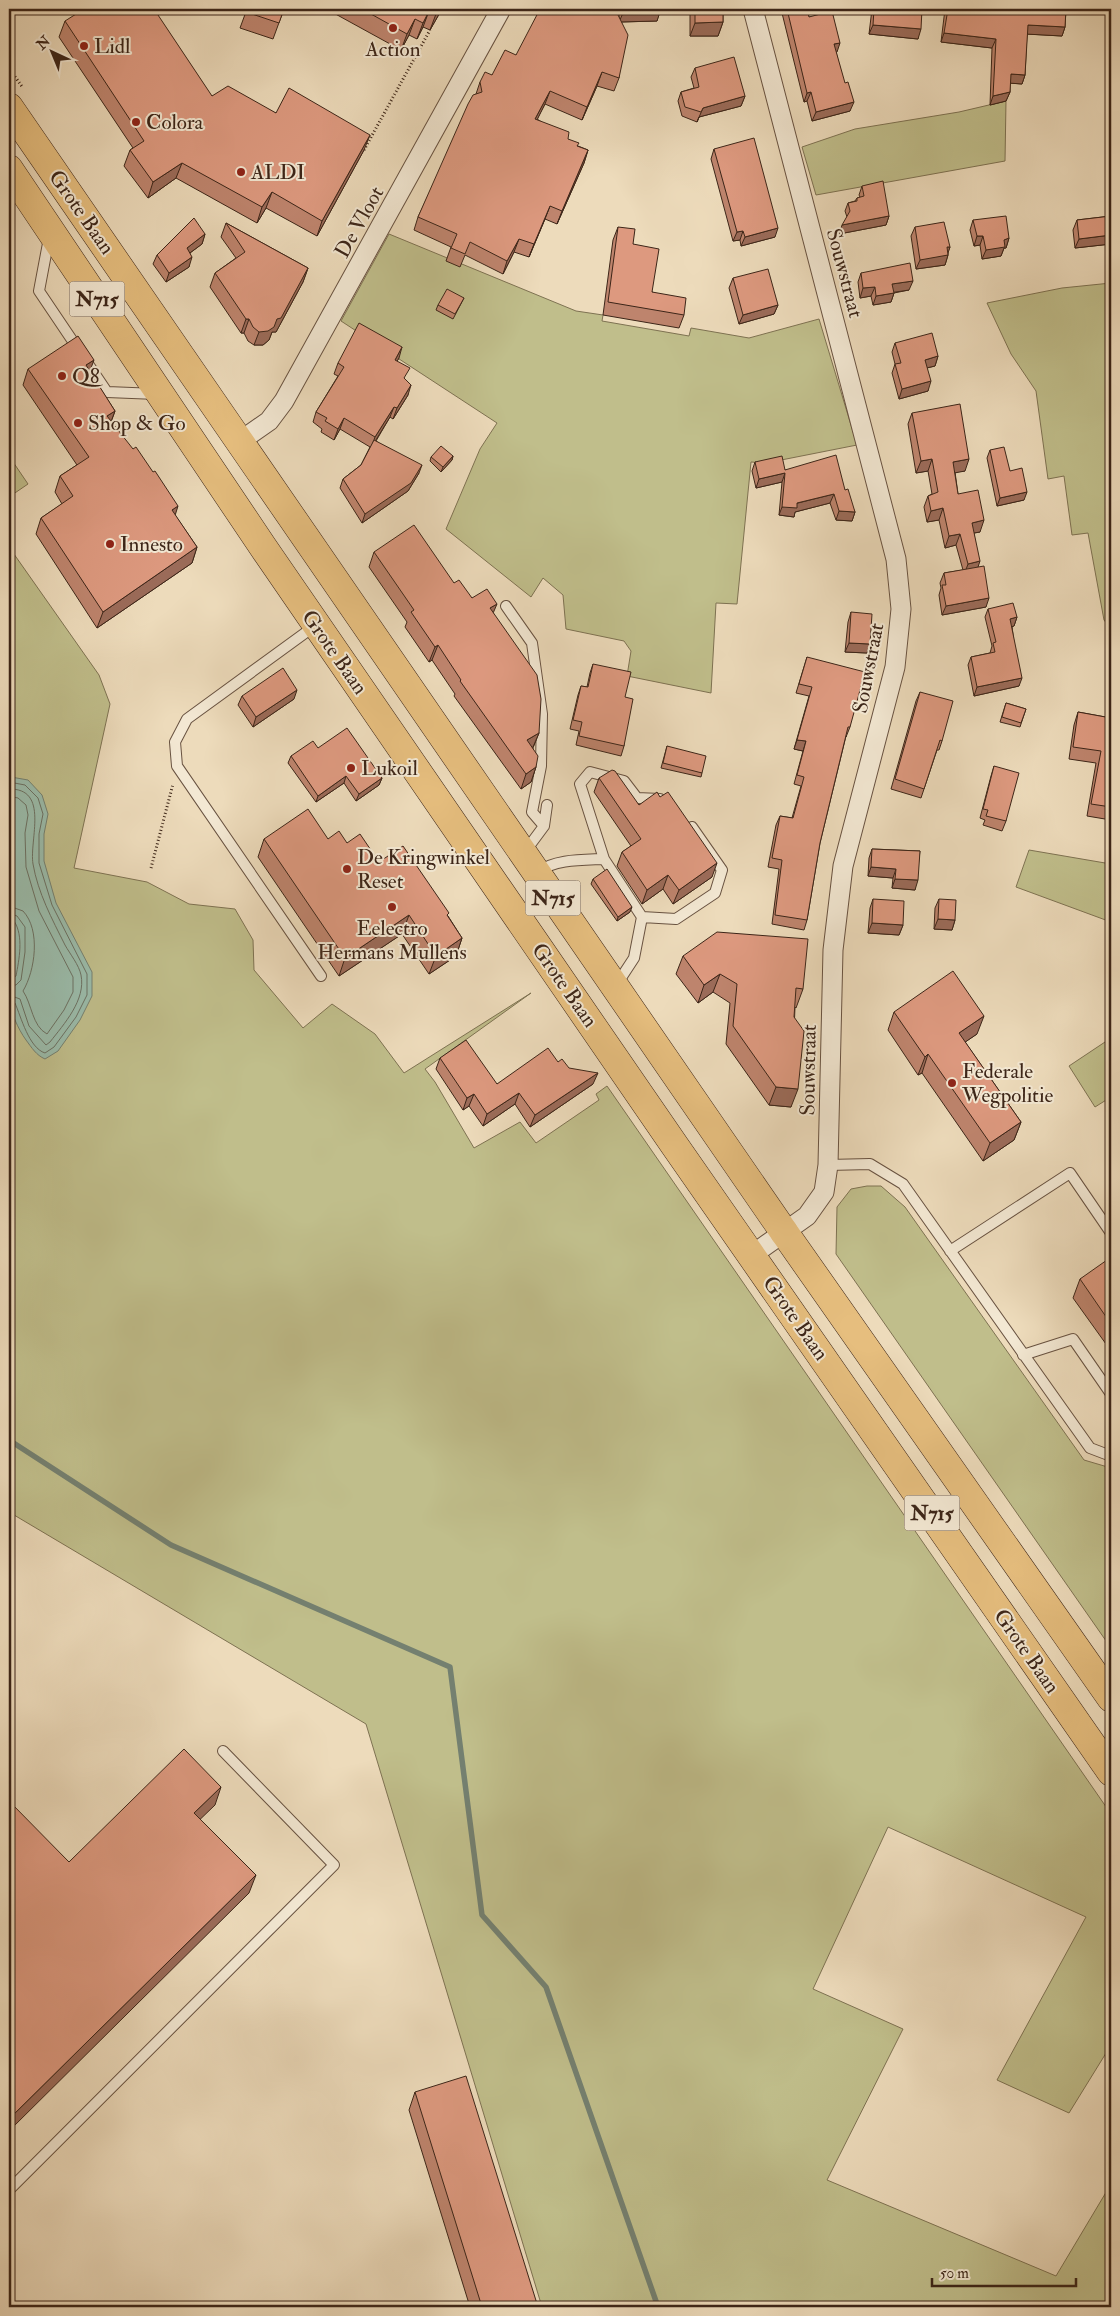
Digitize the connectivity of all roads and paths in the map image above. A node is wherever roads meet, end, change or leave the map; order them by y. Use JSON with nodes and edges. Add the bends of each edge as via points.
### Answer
{"nodes":[{"id":1,"x":501,"y":9,"type":"edge"},
{"id":2,"x":753,"y":9,"type":"edge"},
{"id":3,"x":430,"y":30,"type":"edge"},
{"id":4,"x":9,"y":107,"type":"edge"},
{"id":5,"x":364,"y":150,"type":"edge"},
{"id":6,"x":10,"y":173,"type":"edge"},
{"id":7,"x":50,"y":229,"type":"junction"},
{"id":8,"x":161,"y":394,"type":"junction"},
{"id":9,"x":239,"y":442,"type":"junction"},
{"id":10,"x":506,"y":606,"type":"dead end"},
{"id":11,"x":316,"y":624,"type":"junction"},
{"id":12,"x":177,"y":766,"type":"junction"},
{"id":13,"x":673,"y":799,"type":"edge"},
{"id":14,"x":547,"y":805,"type":"dead end"},
{"id":15,"x":684,"y":815,"type":"edge"},
{"id":16,"x":544,"y":826,"type":"junction"},
{"id":17,"x":604,"y":859,"type":"junction"},
{"id":18,"x":530,"y":864,"type":"junction"},
{"id":19,"x":151,"y":868,"type":"dead end"},
{"id":20,"x":642,"y":917,"type":"junction"},
{"id":21,"x":321,"y":976,"type":"dead end"},
{"id":22,"x":615,"y":987,"type":"junction"},
{"id":23,"x":828,"y":1165,"type":"junction"},
{"id":24,"x":784,"y":1232,"type":"junction"},
{"id":25,"x":1111,"y":1233,"type":"edge"},
{"id":26,"x":950,"y":1251,"type":"junction"},
{"id":27,"x":752,"y":1255,"type":"junction"},
{"id":28,"x":1023,"y":1354,"type":"junction"},
{"id":29,"x":1111,"y":1394,"type":"edge"},
{"id":30,"x":1111,"y":1456,"type":"edge"},
{"id":31,"x":1111,"y":1698,"type":"edge"},
{"id":32,"x":223,"y":1750,"type":"dead end"},
{"id":33,"x":1111,"y":1772,"type":"edge"},
{"id":34,"x":9,"y":2190,"type":"edge"}],
"edges":[{"from":1,"to":9,"type":"street","name":"De Vloot","via":[[284,401],[269,421]]},
{"from":2,"to":23,"type":"street","name":"Souwstraat","via":[[896,559],[901,609],[895,667],[843,866],[833,950]]},
{"from":3,"to":5,"type":"path"},
{"from":4,"to":9,"type":"main road","name":"Grote Baan","number":"N715"},
{"from":6,"to":7,"type":"main road","name":"Grote Baan","number":"N715"},
{"from":7,"to":8,"type":"main road","name":"Grote Baan","number":"N715"},
{"from":7,"to":8,"type":"lane","via":[[39,291],[107,392]]},
{"from":8,"to":11,"type":"main road","name":"Grote Baan","number":"N715"},
{"from":9,"to":18,"type":"main road","name":"Grote Baan","number":"N715"},
{"from":10,"to":16,"type":"lane","via":[[532,643],[543,739],[532,812]]},
{"from":11,"to":12,"type":"lane","via":[[187,720],[175,742]]},
{"from":11,"to":27,"type":"main road","name":"Grote Baan","number":"N715"},
{"from":12,"to":19,"type":"path"},
{"from":12,"to":21,"type":"lane"},
{"from":13,"to":17,"type":"lane","via":[[637,798],[624,781],[590,772],[580,784]]},
{"from":14,"to":16,"type":"lane"},
{"from":15,"to":20,"type":"lane","via":[[722,870],[715,893],[676,919]]},
{"from":16,"to":18,"type":"lane"},
{"from":17,"to":18,"type":"lane","via":[[546,866]]},
{"from":17,"to":20,"type":"lane"},
{"from":18,"to":22,"type":"main road","name":"Grote Baan","number":"N715"},
{"from":20,"to":22,"type":"lane","via":[[634,958]]},
{"from":22,"to":24,"type":"main road","name":"Grote Baan","number":"N715"},
{"from":23,"to":24,"type":"street","name":"Souwstraat","via":[[824,1192],[807,1216]]},
{"from":23,"to":26,"type":"lane","via":[[870,1164],[903,1184]]},
{"from":24,"to":27,"type":"street","name":"Souwstraat"},
{"from":24,"to":31,"type":"main road","name":"Grote Baan","number":"N715"},
{"from":25,"to":26,"type":"lane","via":[[1070,1173]]},
{"from":26,"to":28,"type":"lane"},
{"from":27,"to":33,"type":"main road","name":"Grote Baan","number":"N715"},
{"from":28,"to":29,"type":"lane","via":[[1073,1339]]},
{"from":28,"to":30,"type":"lane","via":[[1090,1448]]},
{"from":32,"to":34,"type":"lane","via":[[334,1865]]}]}
